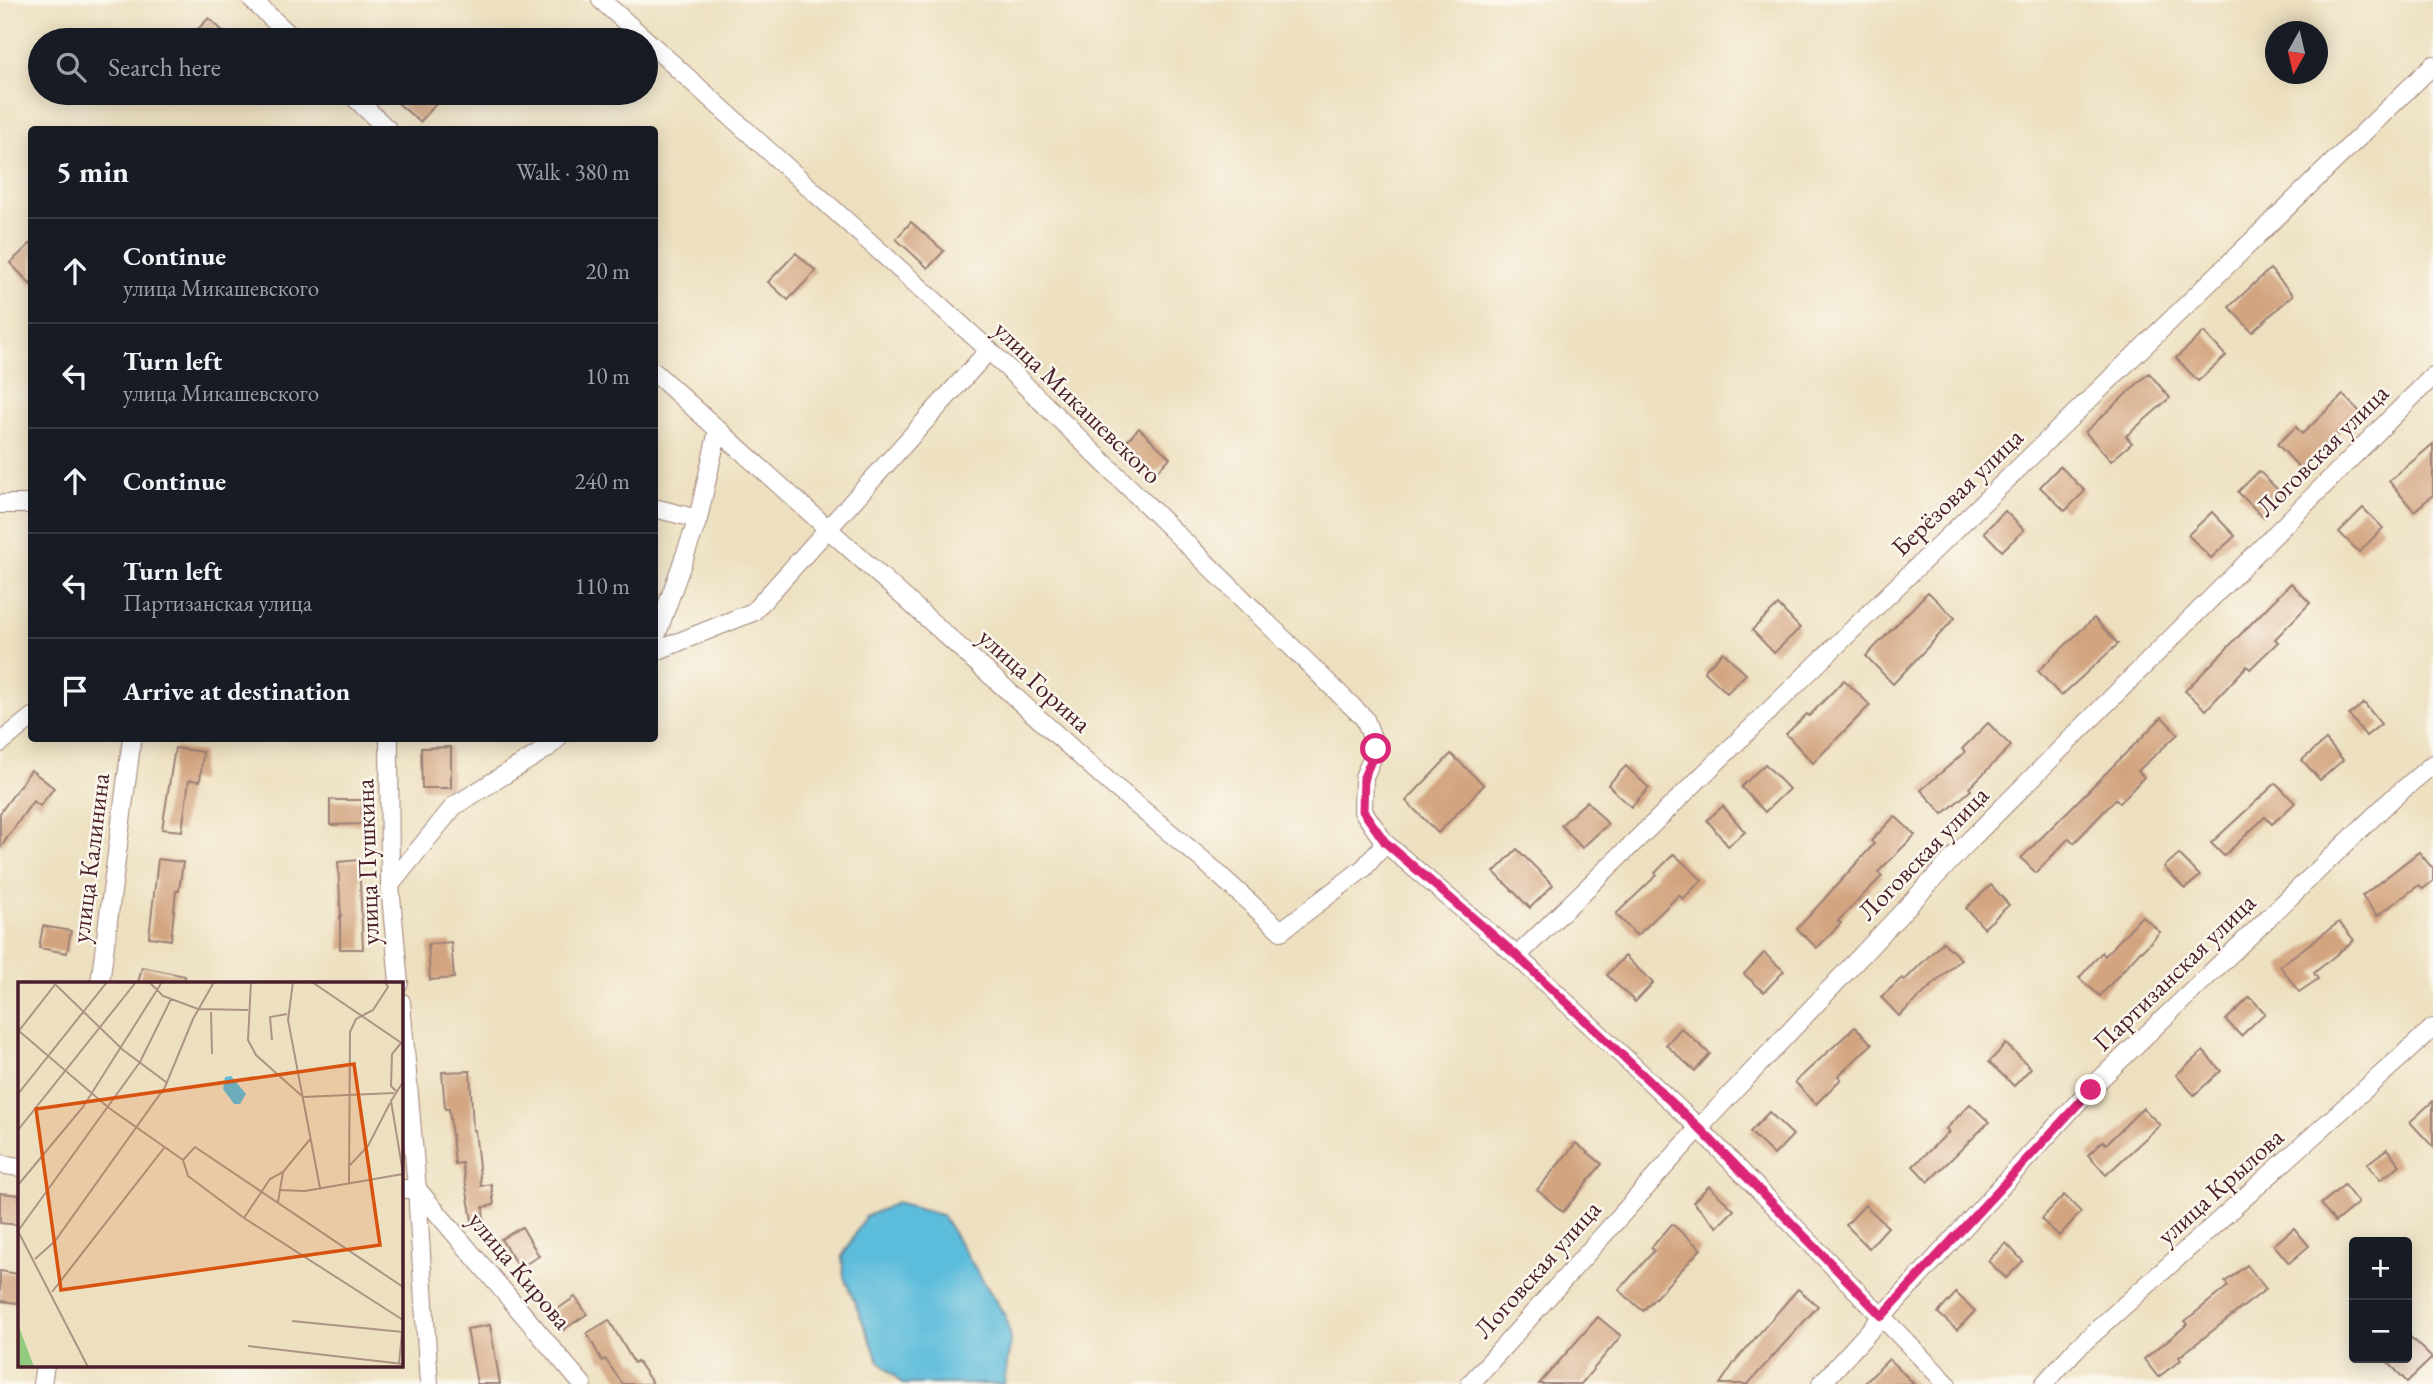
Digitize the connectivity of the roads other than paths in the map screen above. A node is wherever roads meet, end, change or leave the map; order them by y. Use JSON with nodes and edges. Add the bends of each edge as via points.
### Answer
{"nodes":[{"id":1,"x":252,"y":0,"type":"edge"},
{"id":2,"x":601,"y":0,"type":"edge"},
{"id":3,"x":282,"y":28,"type":"edge"},
{"id":4,"x":632,"y":28,"type":"edge"},
{"id":5,"x":658,"y":51,"type":"edge"},
{"id":6,"x":2433,"y":65,"type":"edge"},
{"id":7,"x":362,"y":105,"type":"edge"},
{"id":8,"x":384,"y":126,"type":"edge"},
{"id":9,"x":989,"y":350,"type":"junction"},
{"id":10,"x":658,"y":376,"type":"edge"},
{"id":11,"x":2433,"y":376,"type":"edge"},
{"id":12,"x":718,"y":430,"type":"junction"},
{"id":13,"x":0,"y":504,"type":"edge"},
{"id":14,"x":28,"y":504,"type":"edge"},
{"id":15,"x":658,"y":509,"type":"edge"},
{"id":16,"x":698,"y":519,"type":"junction"},
{"id":17,"x":828,"y":529,"type":"junction"},
{"id":18,"x":658,"y":631,"type":"edge"},
{"id":19,"x":658,"y":650,"type":"edge"},
{"id":20,"x":28,"y":720,"type":"edge"},
{"id":21,"x":131,"y":742,"type":"edge"},
{"id":22,"x":389,"y":742,"type":"edge"},
{"id":23,"x":554,"y":742,"type":"edge"},
{"id":24,"x":0,"y":743,"type":"edge"},
{"id":25,"x":2433,"y":764,"type":"edge"},
{"id":26,"x":1385,"y":842,"type":"junction"},
{"id":27,"x":390,"y":885,"type":"junction"},
{"id":28,"x":1517,"y":956,"type":"junction"},
{"id":29,"x":100,"y":982,"type":"edge"},
{"id":30,"x":399,"y":982,"type":"edge"},
{"id":31,"x":402,"y":1025,"type":"edge"},
{"id":32,"x":2433,"y":1028,"type":"edge"},
{"id":33,"x":1699,"y":1128,"type":"junction"},
{"id":34,"x":0,"y":1164,"type":"edge"},
{"id":35,"x":18,"y":1167,"type":"edge"},
{"id":36,"x":409,"y":1189,"type":"edge"},
{"id":37,"x":1882,"y":1316,"type":"junction"},
{"id":38,"x":45,"y":1366,"type":"edge"},
{"id":39,"x":42,"y":1384,"type":"edge"},
{"id":40,"x":429,"y":1384,"type":"edge"},
{"id":41,"x":582,"y":1384,"type":"edge"},
{"id":42,"x":1470,"y":1384,"type":"edge"},
{"id":43,"x":1821,"y":1384,"type":"edge"},
{"id":44,"x":1947,"y":1384,"type":"edge"},
{"id":45,"x":2043,"y":1384,"type":"edge"}],
"edges":[{"from":1,"to":3,"type":"street"},
{"from":2,"to":4,"type":"street","name":"улица Микашевского"},
{"from":5,"to":9,"type":"street","name":"улица Микашевского"},
{"from":6,"to":28,"type":"street","name":"Берёзовая улица"},
{"from":7,"to":8,"type":"street"},
{"from":9,"to":17,"type":"street"},
{"from":9,"to":26,"type":"street","name":"улица Микашевского","via":[[1365,719],[1376,749],[1364,777],[1363,811]]},
{"from":10,"to":12,"type":"street","name":"улица Горина"},
{"from":11,"to":33,"type":"street","name":"Логовская улица","via":[[1972,838]]},
{"from":12,"to":16,"type":"street"},
{"from":12,"to":17,"type":"street","name":"улица Горина"},
{"from":13,"to":14,"type":"street"},
{"from":15,"to":16,"type":"street"},
{"from":16,"to":18,"type":"street"},
{"from":17,"to":19,"type":"street","via":[[753,612]]},
{"from":17,"to":26,"type":"street","name":"улица Горина","via":[[1281,931],[1364,868]]},
{"from":20,"to":24,"type":"street"},
{"from":21,"to":29,"type":"street","name":"улица Калинина"},
{"from":22,"to":27,"type":"street","name":"улица Пушкина"},
{"from":23,"to":27,"type":"street","via":[[454,806]]},
{"from":25,"to":37,"type":"street","name":"Партизанская улица","via":[[2091,1090]]},
{"from":26,"to":28,"type":"street","name":"улица Микашевского"},
{"from":27,"to":30,"type":"street","name":"улица Пушкина"},
{"from":28,"to":33,"type":"street","name":"улица Микашевского"},
{"from":31,"to":36,"type":"street"},
{"from":32,"to":45,"type":"street","name":"улица Крылова","via":[[2076,1349]]},
{"from":33,"to":37,"type":"street","name":"улица Микашевского"},
{"from":33,"to":42,"type":"street","name":"Логовская улица"},
{"from":34,"to":35,"type":"street"},
{"from":36,"to":40,"type":"street"},
{"from":36,"to":41,"type":"street","name":"улица Кирова"},
{"from":37,"to":43,"type":"street","name":"Партизанская улица"},
{"from":37,"to":44,"type":"street","name":"улица Микашевского"},
{"from":38,"to":39,"type":"street"}]}
